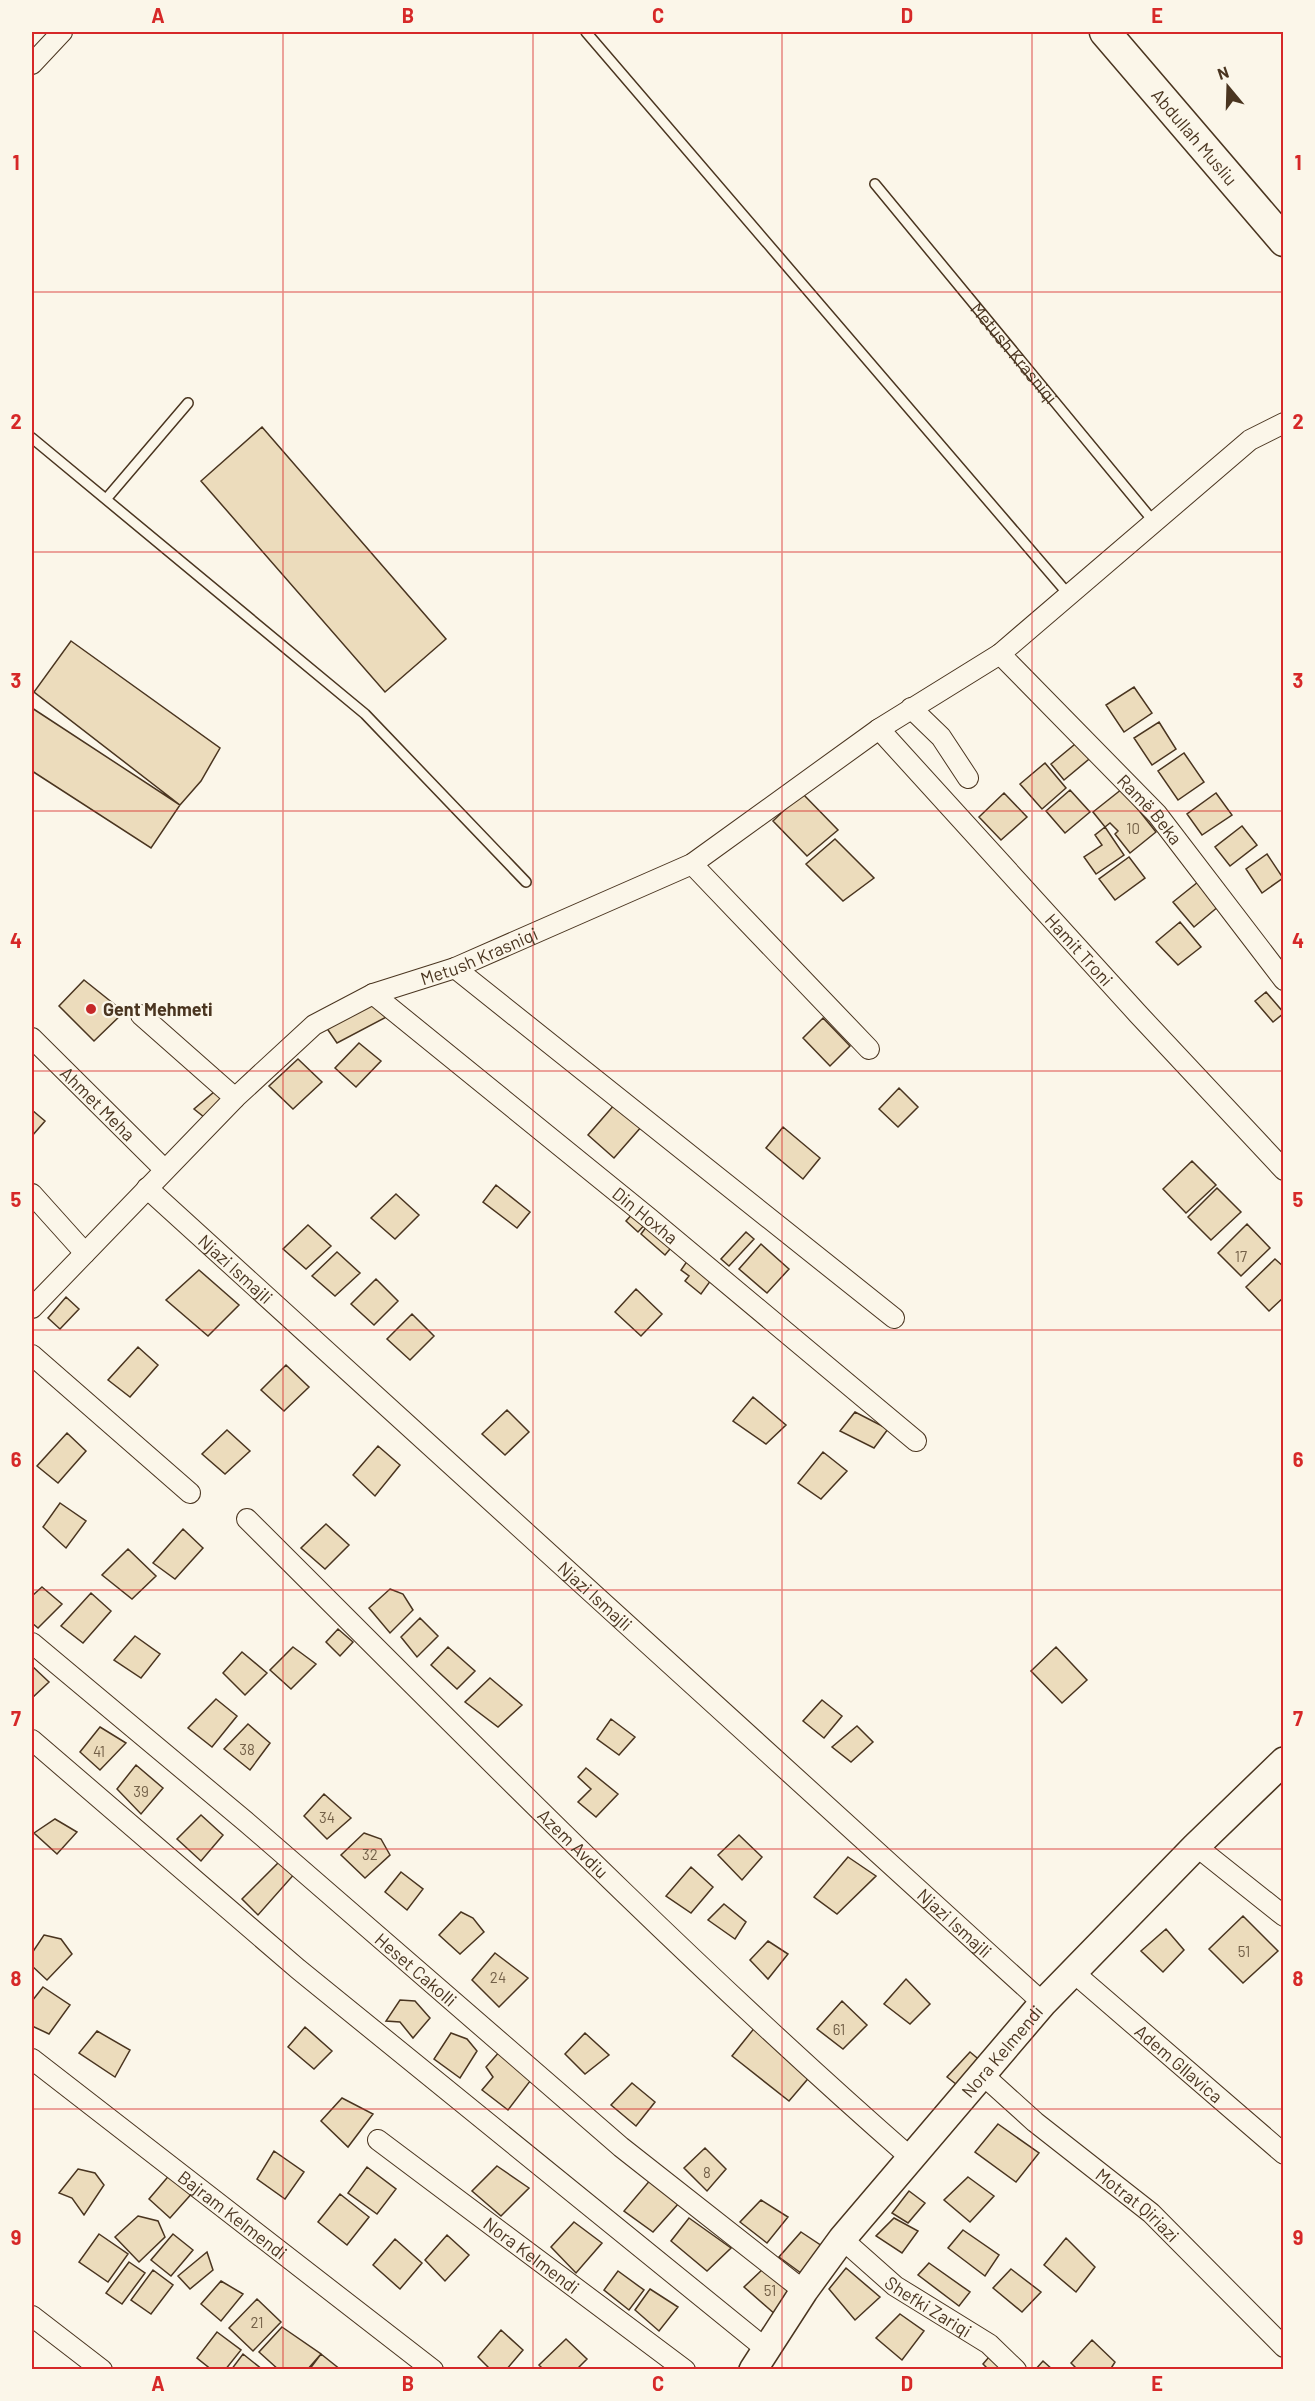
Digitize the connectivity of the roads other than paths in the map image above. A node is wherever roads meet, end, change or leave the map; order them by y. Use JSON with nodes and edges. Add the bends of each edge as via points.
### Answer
{"nodes":[{"id":1,"x":62,"y":32,"type":"edge"},
{"id":2,"x":586,"y":32,"type":"edge"},
{"id":3,"x":1106,"y":32,"type":"edge"},
{"id":4,"x":32,"y":64,"type":"edge"},
{"id":5,"x":875,"y":184,"type":"dead end"},
{"id":6,"x":1284,"y":241,"type":"edge"},
{"id":7,"x":188,"y":403,"type":"dead end"},
{"id":8,"x":1284,"y":423,"type":"edge"},
{"id":9,"x":32,"y":438,"type":"edge"},
{"id":10,"x":107,"y":498,"type":"junction"},
{"id":11,"x":1154,"y":522,"type":"junction"},
{"id":12,"x":1069,"y":595,"type":"junction"},
{"id":13,"x":1000,"y":654,"type":"junction"},
{"id":14,"x":911,"y":708,"type":"junction"},
{"id":15,"x":879,"y":729,"type":"junction"},
{"id":16,"x":968,"y":778,"type":"dead end"},
{"id":17,"x":692,"y":864,"type":"junction"},
{"id":18,"x":526,"y":882,"type":"dead end"},
{"id":19,"x":456,"y":968,"type":"junction"},
{"id":20,"x":1284,"y":980,"type":"edge"},
{"id":21,"x":373,"y":994,"type":"junction"},
{"id":22,"x":141,"y":1016,"type":"dead end"},
{"id":23,"x":32,"y":1038,"type":"edge"},
{"id":24,"x":869,"y":1049,"type":"dead end"},
{"id":25,"x":235,"y":1098,"type":"junction"},
{"id":26,"x":164,"y":1169,"type":"junction"},
{"id":27,"x":1284,"y":1170,"type":"edge"},
{"id":28,"x":147,"y":1188,"type":"junction"},
{"id":29,"x":32,"y":1194,"type":"edge"},
{"id":30,"x":85,"y":1253,"type":"junction"},
{"id":31,"x":32,"y":1308,"type":"edge"},
{"id":32,"x":894,"y":1317,"type":"dead end"},
{"id":33,"x":32,"y":1355,"type":"edge"},
{"id":34,"x":916,"y":1441,"type":"dead end"},
{"id":35,"x":190,"y":1493,"type":"dead end"},
{"id":36,"x":247,"y":1519,"type":"dead end"},
{"id":37,"x":32,"y":1643,"type":"edge"},
{"id":38,"x":32,"y":1740,"type":"edge"},
{"id":39,"x":1284,"y":1761,"type":"edge"},
{"id":40,"x":1196,"y":1846,"type":"junction"},
{"id":41,"x":1284,"y":1916,"type":"edge"},
{"id":42,"x":1073,"y":1972,"type":"junction"},
{"id":43,"x":1043,"y":2003,"type":"junction"},
{"id":44,"x":32,"y":2059,"type":"edge"},
{"id":45,"x":983,"y":2075,"type":"junction"},
{"id":46,"x":378,"y":2139,"type":"dead end"},
{"id":47,"x":1284,"y":2154,"type":"edge"},
{"id":48,"x":911,"y":2158,"type":"junction"},
{"id":49,"x":842,"y":2240,"type":"junction"},
{"id":50,"x":804,"y":2290,"type":"junction"},
{"id":51,"x":32,"y":2316,"type":"edge"},
{"id":52,"x":1284,"y":2347,"type":"edge"},
{"id":53,"x":760,"y":2359,"type":"edge"},
{"id":54,"x":102,"y":2370,"type":"edge"},
{"id":55,"x":433,"y":2370,"type":"edge"},
{"id":56,"x":685,"y":2370,"type":"edge"},
{"id":57,"x":1016,"y":2370,"type":"edge"}],
"edges":[{"from":1,"to":4,"type":"street"},
{"from":2,"to":12,"type":"lane"},
{"from":3,"to":6,"type":"main road","name":"Abdullah Musliu"},
{"from":5,"to":11,"type":"lane","name":"Metush Krasniqi"},
{"from":7,"to":10,"type":"lane"},
{"from":8,"to":11,"type":"street","name":"Metush Krasniqi","via":[[1250,440]]},
{"from":9,"to":10,"type":"lane"},
{"from":10,"to":18,"type":"lane","via":[[365,714]]},
{"from":11,"to":12,"type":"street","name":"Metush Krasniqi"},
{"from":12,"to":13,"type":"street","name":"Metush Krasniqi"},
{"from":13,"to":14,"type":"street","name":"Metush Krasniqi"},
{"from":13,"to":20,"type":"street","name":"Ramë Beka","via":[[1157,813]]},
{"from":14,"to":15,"type":"street","name":"Metush Krasniqi"},
{"from":14,"to":16,"type":"street","via":[[941,737]]},
{"from":15,"to":17,"type":"street","name":"Metush Krasniqi"},
{"from":15,"to":27,"type":"street","name":"Hamit Troni"},
{"from":17,"to":19,"type":"street","name":"Metush Krasniqi"},
{"from":17,"to":24,"type":"street"},
{"from":19,"to":21,"type":"street","name":"Metush Krasniqi"},
{"from":19,"to":32,"type":"street"},
{"from":21,"to":25,"type":"street","name":"Metush Krasniqi","via":[[314,1026]]},
{"from":21,"to":34,"type":"street","name":"Din Hoxha"},
{"from":22,"to":25,"type":"street"},
{"from":23,"to":26,"type":"street","name":"Ahmet Meha"},
{"from":25,"to":26,"type":"street","name":"Metush Krasniqi"},
{"from":26,"to":28,"type":"street","name":"Metush Krasniqi"},
{"from":28,"to":30,"type":"street","name":"Metush Krasniqi"},
{"from":28,"to":43,"type":"street","name":"Njazi Ismajli"},
{"from":29,"to":30,"type":"street"},
{"from":30,"to":31,"type":"street","name":"Metush Krasniqi"},
{"from":33,"to":35,"type":"street"},
{"from":36,"to":48,"type":"street","name":"Azem Avdiu","via":[[564,1835]]},
{"from":37,"to":50,"type":"street","name":"Heset Cakolli","via":[[245,1821],[621,2147]]},
{"from":38,"to":53,"type":"street"},
{"from":39,"to":40,"type":"street","name":"Nora Kelmendi"},
{"from":40,"to":41,"type":"street"},
{"from":40,"to":42,"type":"street","name":"Nora Kelmendi"},
{"from":42,"to":43,"type":"street","name":"Nora Kelmendi"},
{"from":42,"to":47,"type":"street","name":"Adem Gllavica"},
{"from":43,"to":45,"type":"street","name":"Nora Kelmendi"},
{"from":44,"to":55,"type":"street","name":"Bajram Kelmendi"},
{"from":45,"to":48,"type":"street","name":"Nora Kelmendi"},
{"from":45,"to":52,"type":"street","name":"Motrat Qiriazi","via":[[1035,2122],[1151,2213]]},
{"from":46,"to":56,"type":"street","name":"Nora Kelmendi"},
{"from":48,"to":49,"type":"street","name":"Nora Kelmendi"},
{"from":49,"to":50,"type":"street","name":"Nora Kelmendi"},
{"from":49,"to":57,"type":"street","name":"Shefki Zariqi","via":[[896,2286],[989,2344]]},
{"from":50,"to":53,"type":"street","name":"Nora Kelmendi"},
{"from":51,"to":54,"type":"street"}]}
